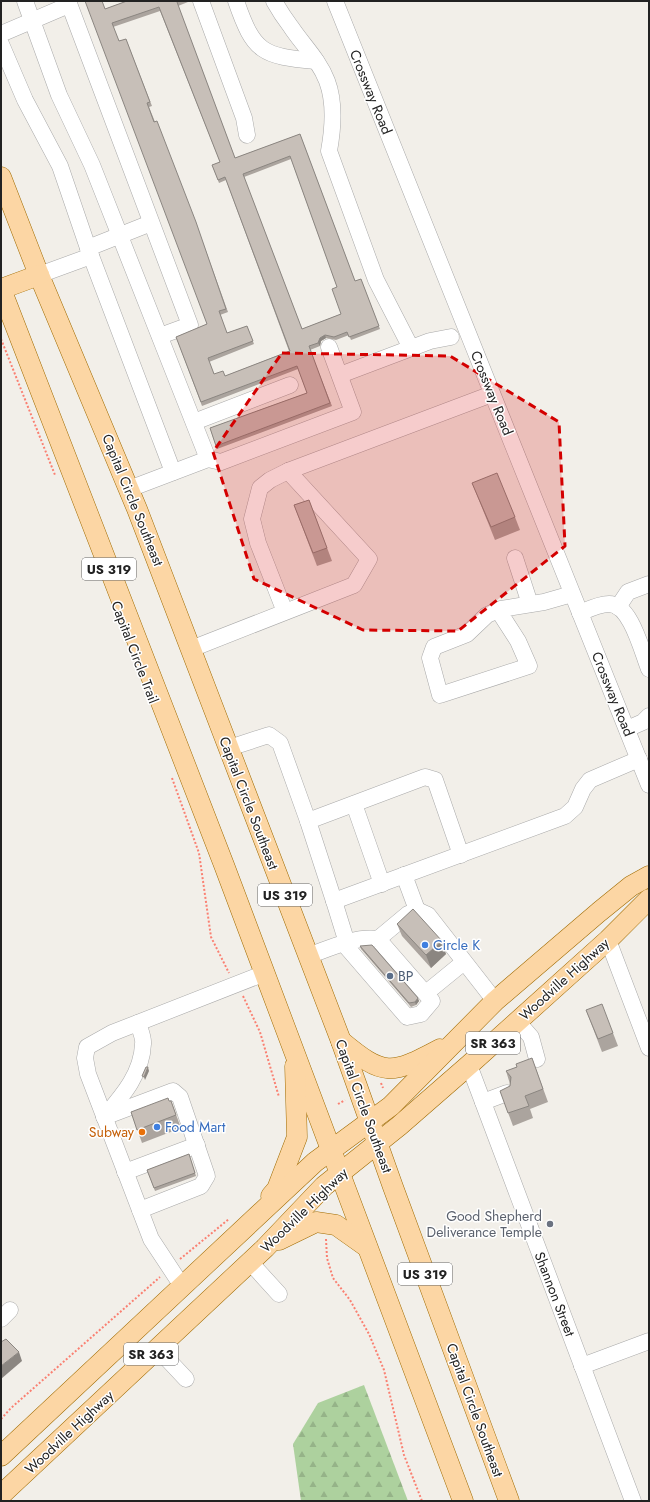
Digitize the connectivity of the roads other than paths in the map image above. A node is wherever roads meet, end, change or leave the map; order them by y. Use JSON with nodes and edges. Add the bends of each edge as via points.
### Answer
{"nodes":[{"id":1,"x":25,"y":1,"type":"edge"},
{"id":2,"x":201,"y":1,"type":"edge"},
{"id":3,"x":236,"y":1,"type":"edge"},
{"id":4,"x":274,"y":1,"type":"edge"},
{"id":5,"x":335,"y":1,"type":"edge"},
{"id":6,"x":68,"y":3,"type":"edge"},
{"id":7,"x":32,"y":21,"type":"junction"},
{"id":8,"x":1,"y":34,"type":"edge"},
{"id":9,"x":1,"y":44,"type":"edge"},
{"id":10,"x":316,"y":61,"type":"junction"},
{"id":11,"x":247,"y":135,"type":"dead end"},
{"id":12,"x":1,"y":177,"type":"edge"},
{"id":13,"x":151,"y":223,"type":"junction"},
{"id":14,"x":120,"y":235,"type":"junction"},
{"id":15,"x":90,"y":252,"type":"junction"},
{"id":16,"x":39,"y":275,"type":"junction"},
{"id":17,"x":1,"y":289,"type":"edge"},
{"id":18,"x":160,"y":336,"type":"junction"},
{"id":19,"x":451,"y":337,"type":"dead end"},
{"id":20,"x":329,"y":347,"type":"dead end"},
{"id":21,"x":411,"y":348,"type":"junction"},
{"id":22,"x":340,"y":375,"type":"junction"},
{"id":23,"x":290,"y":385,"type":"dead end"},
{"id":24,"x":492,"y":394,"type":"junction"},
{"id":25,"x":194,"y":422,"type":"junction"},
{"id":26,"x":208,"y":459,"type":"junction"},
{"id":27,"x":288,"y":471,"type":"junction"},
{"id":28,"x":173,"y":472,"type":"junction"},
{"id":29,"x":129,"y":489,"type":"junction"},
{"id":30,"x":515,"y":558,"type":"dead end"},
{"id":31,"x":649,"y":584,"type":"edge"},
{"id":32,"x":572,"y":594,"type":"junction"},
{"id":33,"x":530,"y":604,"type":"junction"},
{"id":34,"x":618,"y":607,"type":"junction"},
{"id":35,"x":498,"y":610,"type":"junction"},
{"id":36,"x":285,"y":612,"type":"junction"},
{"id":37,"x":580,"y":613,"type":"junction"},
{"id":38,"x":191,"y":649,"type":"junction"},
{"id":39,"x":649,"y":669,"type":"edge"},
{"id":40,"x":649,"y":716,"type":"edge"},
{"id":41,"x":627,"y":729,"type":"junction"},
{"id":42,"x":229,"y":748,"type":"junction"},
{"id":43,"x":639,"y":759,"type":"junction"},
{"id":44,"x":649,"y":785,"type":"edge"},
{"id":45,"x":354,"y":804,"type":"junction"},
{"id":46,"x":308,"y":821,"type":"junction"},
{"id":47,"x":461,"y":854,"type":"junction"},
{"id":48,"x":404,"y":876,"type":"junction"},
{"id":49,"x":649,"y":876,"type":"edge"},
{"id":50,"x":382,"y":884,"type":"junction"},
{"id":51,"x":334,"y":901,"type":"junction"},
{"id":52,"x":648,"y":905,"type":"edge"},
{"id":53,"x":417,"y":910,"type":"junction"},
{"id":54,"x":378,"y":940,"type":"junction"},
{"id":55,"x":608,"y":940,"type":"junction"},
{"id":56,"x":345,"y":943,"type":"junction"},
{"id":57,"x":308,"y":956,"type":"junction"},
{"id":58,"x":464,"y":962,"type":"junction"},
{"id":59,"x":265,"y":972,"type":"junction"},
{"id":60,"x":426,"y":993,"type":"junction"},
{"id":61,"x":495,"y":1001,"type":"junction"},
{"id":62,"x":517,"y":1021,"type":"junction"},
{"id":63,"x":138,"y":1023,"type":"junction"},
{"id":64,"x":457,"y":1040,"type":"junction"},
{"id":65,"x":341,"y":1041,"type":"junction"},
{"id":66,"x":649,"y":1048,"type":"edge"},
{"id":67,"x":295,"y":1052,"type":"junction"},
{"id":68,"x":537,"y":1059,"type":"dead end"},
{"id":69,"x":469,"y":1065,"type":"junction"},
{"id":70,"x":507,"y":1093,"type":"edge"},
{"id":71,"x":483,"y":1102,"type":"junction"},
{"id":72,"x":104,"y":1117,"type":"junction"},
{"id":73,"x":369,"y":1122,"type":"junction"},
{"id":74,"x":377,"y":1144,"type":"junction"},
{"id":75,"x":197,"y":1145,"type":"junction"},
{"id":76,"x":332,"y":1150,"type":"junction"},
{"id":77,"x":125,"y":1172,"type":"junction"},
{"id":78,"x":341,"y":1173,"type":"junction"},
{"id":79,"x":140,"y":1210,"type":"junction"},
{"id":80,"x":243,"y":1218,"type":"junction"},
{"id":81,"x":367,"y":1247,"type":"junction"},
{"id":82,"x":264,"y":1248,"type":"junction"},
{"id":83,"x":249,"y":1261,"type":"junction"},
{"id":84,"x":182,"y":1286,"type":"junction"},
{"id":85,"x":279,"y":1294,"type":"dead end"},
{"id":86,"x":649,"y":1341,"type":"edge"},
{"id":87,"x":157,"y":1348,"type":"junction"},
{"id":88,"x":582,"y":1366,"type":"junction"},
{"id":89,"x":186,"y":1379,"type":"dead end"},
{"id":90,"x":1,"y":1456,"type":"edge"},
{"id":91,"x":3,"y":1486,"type":"edge"},
{"id":92,"x":463,"y":1501,"type":"edge"},
{"id":93,"x":509,"y":1501,"type":"edge"},
{"id":94,"x":633,"y":1501,"type":"edge"}],
"edges":[{"from":1,"to":7,"type":"street"},
{"from":2,"to":11,"type":"street","via":[[244,118]]},
{"from":3,"to":10,"type":"street","via":[[249,35],[262,50],[281,58]]},
{"from":4,"to":10,"type":"street"},
{"from":5,"to":24,"type":"street","name":"Crossway Road"},
{"from":6,"to":7,"type":"street"},
{"from":6,"to":13,"type":"street"},
{"from":7,"to":8,"type":"street"},
{"from":7,"to":14,"type":"street","via":[[59,95],[92,165]]},
{"from":9,"to":15,"type":"street","via":[[25,100],[60,166]]},
{"from":10,"to":21,"type":"street","via":[[327,81],[331,104],[332,134],[329,151],[376,280]]},
{"from":12,"to":16,"type":"main road","name":"Capital Circle Southeast","number":"US 319"},
{"from":13,"to":14,"type":"street"},
{"from":13,"to":18,"type":"street","via":[[190,325]]},
{"from":14,"to":15,"type":"street"},
{"from":14,"to":18,"type":"street"},
{"from":15,"to":16,"type":"street"},
{"from":15,"to":28,"type":"street"},
{"from":16,"to":17,"type":"main road"},
{"from":16,"to":29,"type":"main road","name":"Capital Circle Southeast","number":"US 319"},
{"from":17,"to":59,"type":"main road","number":"US 319"},
{"from":18,"to":25,"type":"street"},
{"from":19,"to":21,"type":"street"},
{"from":20,"to":22,"type":"street"},
{"from":21,"to":22,"type":"street"},
{"from":22,"to":26,"type":"street","via":[[353,412],[221,462]]},
{"from":23,"to":25,"type":"street"},
{"from":24,"to":27,"type":"street"},
{"from":24,"to":32,"type":"street","name":"Crossway Road"},
{"from":25,"to":26,"type":"street"},
{"from":26,"to":28,"type":"street"},
{"from":27,"to":36,"type":"street","via":[[260,488],[252,519],[258,543]]},
{"from":27,"to":36,"type":"street","via":[[369,559],[354,585]]},
{"from":28,"to":29,"type":"street"},
{"from":29,"to":38,"type":"main road","name":"Capital Circle Southeast","number":"US 319"},
{"from":30,"to":33,"type":"street"},
{"from":31,"to":34,"type":"street","via":[[628,592]]},
{"from":32,"to":33,"type":"street"},
{"from":32,"to":37,"type":"street","name":"Crossway Road"},
{"from":33,"to":35,"type":"street"},
{"from":34,"to":37,"type":"street","via":[[611,604],[596,606]]},
{"from":34,"to":39,"type":"street","via":[[631,622]]},
{"from":35,"to":35,"type":"street","via":[[487,615],[467,634],[434,647],[430,658],[440,696],[529,666],[518,641]]},
{"from":36,"to":38,"type":"street"},
{"from":37,"to":41,"type":"street","name":"Crossway Road"},
{"from":38,"to":42,"type":"main road","name":"Capital Circle Southeast","number":"US 319"},
{"from":40,"to":41,"type":"street","via":[[643,722]]},
{"from":41,"to":43,"type":"street","name":"Crossway Road"},
{"from":42,"to":46,"type":"street","via":[[270,735],[280,743]]},
{"from":42,"to":57,"type":"main road","name":"Capital Circle Southeast","number":"US 319"},
{"from":43,"to":44,"type":"street","name":"Crossway Road"},
{"from":43,"to":47,"type":"street","via":[[590,780],[575,807],[565,816]]},
{"from":45,"to":46,"type":"street"},
{"from":45,"to":47,"type":"street","via":[[425,777],[434,780]]},
{"from":45,"to":50,"type":"street"},
{"from":46,"to":51,"type":"street"},
{"from":47,"to":48,"type":"street"},
{"from":48,"to":50,"type":"street"},
{"from":48,"to":53,"type":"street"},
{"from":49,"to":61,"type":"main road","name":"Woodville Highway","number":"SR 363","via":[[631,886]]},
{"from":50,"to":51,"type":"street"},
{"from":51,"to":56,"type":"street"},
{"from":52,"to":55,"type":"main road","name":"Woodville Highway","number":"SR 363"},
{"from":53,"to":54,"type":"street","via":[[408,914]]},
{"from":53,"to":58,"type":"street","via":[[428,915]]},
{"from":54,"to":56,"type":"street","via":[[369,938]]},
{"from":54,"to":60,"type":"street"},
{"from":55,"to":62,"type":"main road","name":"Woodville Highway","number":"SR 363"},
{"from":55,"to":66,"type":"street"},
{"from":56,"to":57,"type":"street"},
{"from":56,"to":60,"type":"street","via":[[407,1016],[421,1014],[432,1001]]},
{"from":57,"to":65,"type":"main road","name":"Capital Circle Southeast","number":"US 319"},
{"from":58,"to":60,"type":"street"},
{"from":58,"to":61,"type":"street"},
{"from":59,"to":63,"type":"street"},
{"from":59,"to":67,"type":"main road","number":"US 319"},
{"from":61,"to":64,"type":"main road","name":"Woodville Highway","number":"SR 363"},
{"from":62,"to":68,"type":"street","via":[[531,1037]]},
{"from":62,"to":69,"type":"main road","name":"Woodville Highway","number":"SR 363"},
{"from":63,"to":72,"type":"street","via":[[144,1043],[140,1063],[126,1091]]},
{"from":63,"to":72,"type":"street","via":[[87,1046],[88,1074]]},
{"from":64,"to":65,"type":"main road","via":[[410,1065],[387,1069],[362,1058]]},
{"from":64,"to":73,"type":"main road","name":"Woodville Highway","number":"SR 363","via":[[391,1106]]},
{"from":65,"to":73,"type":"main road","name":"Capital Circle Southeast","number":"US 319"},
{"from":67,"to":76,"type":"main road","number":"US 319"},
{"from":67,"to":80,"type":"main road","via":[[296,1138],[277,1189]]},
{"from":69,"to":71,"type":"street","name":"Shannon Street"},
{"from":69,"to":74,"type":"main road","name":"Woodville Highway","number":"SR 363"},
{"from":70,"to":71,"type":"street"},
{"from":71,"to":88,"type":"street","name":"Shannon Street"},
{"from":72,"to":75,"type":"street","via":[[173,1091],[180,1096]]},
{"from":72,"to":77,"type":"street"},
{"from":73,"to":74,"type":"main road","name":"Capital Circle Southeast","number":"US 319"},
{"from":73,"to":76,"type":"main road","name":"Woodville Highway","number":"SR 363"},
{"from":74,"to":78,"type":"main road","name":"Woodville Highway","number":"SR 363"},
{"from":74,"to":93,"type":"main road","name":"Capital Circle Southeast","number":"US 319"},
{"from":75,"to":77,"type":"street"},
{"from":75,"to":79,"type":"street","via":[[207,1171],[205,1182],[201,1186]]},
{"from":76,"to":78,"type":"main road","number":"US 319"},
{"from":76,"to":80,"type":"main road","name":"Woodville Highway","number":"SR 363"},
{"from":77,"to":79,"type":"street"},
{"from":78,"to":81,"type":"main road","number":"US 319"},
{"from":78,"to":82,"type":"main road","name":"Woodville Highway","number":"SR 363","via":[[324,1186]]},
{"from":79,"to":84,"type":"street","via":[[151,1239]]},
{"from":80,"to":84,"type":"main road","name":"Woodville Highway","number":"SR 363"},
{"from":81,"to":82,"type":"main road","via":[[336,1225],[316,1222]]},
{"from":81,"to":92,"type":"main road","number":"US 319"},
{"from":82,"to":83,"type":"main road","name":"Woodville Highway","number":"SR 363"},
{"from":83,"to":85,"type":"street"},
{"from":83,"to":87,"type":"main road","name":"Woodville Highway","number":"SR 363"},
{"from":84,"to":90,"type":"main road","name":"Woodville Highway","number":"SR 363"},
{"from":86,"to":88,"type":"street"},
{"from":87,"to":89,"type":"street"},
{"from":87,"to":91,"type":"main road","name":"Woodville Highway","number":"SR 363"},
{"from":88,"to":94,"type":"street","name":"Shannon Street"}]}
